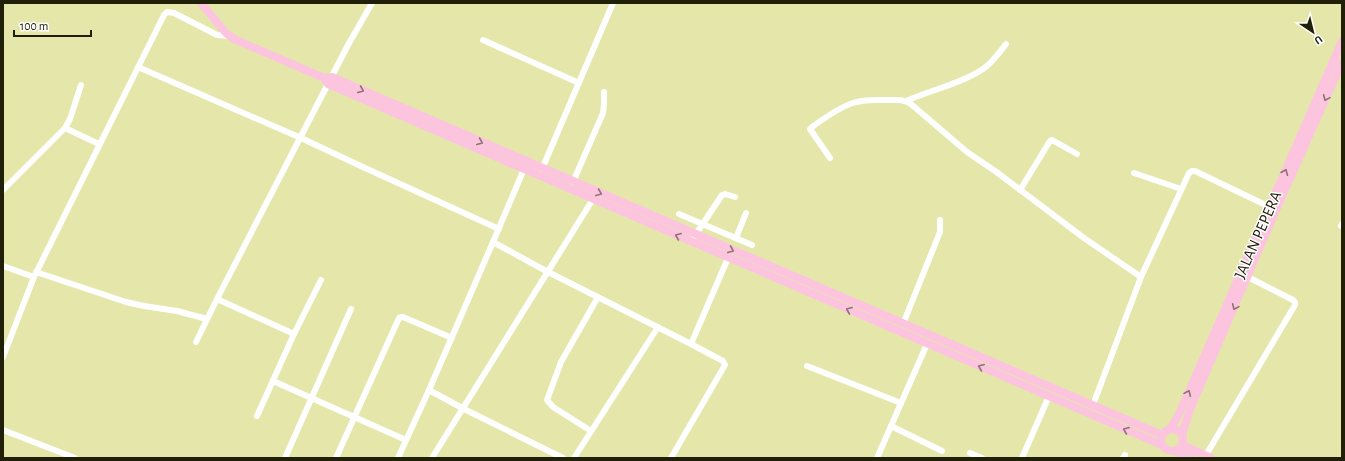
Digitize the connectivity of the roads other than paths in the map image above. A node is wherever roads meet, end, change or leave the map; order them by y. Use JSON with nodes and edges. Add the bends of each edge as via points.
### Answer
{"nodes":[{"id":1,"x":201,"y":3,"type":"edge"},
{"id":2,"x":372,"y":3,"type":"edge"},
{"id":3,"x":613,"y":3,"type":"edge"},
{"id":4,"x":229,"y":36,"type":"junction"},
{"id":5,"x":483,"y":40,"type":"dead end"},
{"id":6,"x":1342,"y":41,"type":"edge"},
{"id":7,"x":1006,"y":44,"type":"dead end"},
{"id":8,"x":1342,"y":62,"type":"edge"},
{"id":9,"x":138,"y":67,"type":"junction"},
{"id":10,"x":328,"y":80,"type":"junction"},
{"id":11,"x":1329,"y":82,"type":"junction"},
{"id":12,"x":579,"y":83,"type":"junction"},
{"id":13,"x":81,"y":85,"type":"dead end"},
{"id":14,"x":604,"y":92,"type":"dead end"},
{"id":15,"x":906,"y":101,"type":"junction"},
{"id":16,"x":65,"y":128,"type":"junction"},
{"id":17,"x":301,"y":138,"type":"junction"},
{"id":18,"x":99,"y":144,"type":"junction"},
{"id":19,"x":1077,"y":154,"type":"dead end"},
{"id":20,"x":830,"y":158,"type":"dead end"},
{"id":21,"x":524,"y":169,"type":"junction"},
{"id":22,"x":542,"y":169,"type":"junction"},
{"id":23,"x":1134,"y":173,"type":"dead end"},
{"id":24,"x":573,"y":182,"type":"junction"},
{"id":25,"x":1181,"y":189,"type":"junction"},
{"id":26,"x":3,"y":190,"type":"edge"},
{"id":27,"x":1020,"y":190,"type":"junction"},
{"id":28,"x":735,"y":197,"type":"dead end"},
{"id":29,"x":593,"y":199,"type":"junction"},
{"id":30,"x":1273,"y":209,"type":"junction"},
{"id":31,"x":746,"y":213,"type":"dead end"},
{"id":32,"x":679,"y":214,"type":"dead end"},
{"id":33,"x":940,"y":220,"type":"dead end"},
{"id":34,"x":702,"y":224,"type":"junction"},
{"id":35,"x":499,"y":229,"type":"junction"},
{"id":36,"x":693,"y":238,"type":"junction"},
{"id":37,"x":736,"y":238,"type":"junction"},
{"id":38,"x":493,"y":242,"type":"junction"},
{"id":39,"x":752,"y":245,"type":"dead end"},
{"id":40,"x":728,"y":258,"type":"junction"},
{"id":41,"x":3,"y":266,"type":"edge"},
{"id":42,"x":548,"y":272,"type":"junction"},
{"id":43,"x":35,"y":275,"type":"junction"},
{"id":44,"x":1141,"y":277,"type":"junction"},
{"id":45,"x":1248,"y":277,"type":"junction"},
{"id":46,"x":321,"y":280,"type":"dead end"},
{"id":47,"x":598,"y":296,"type":"junction"},
{"id":48,"x":217,"y":299,"type":"junction"},
{"id":49,"x":351,"y":309,"type":"dead end"},
{"id":50,"x":875,"y":316,"type":"junction"},
{"id":51,"x":207,"y":319,"type":"junction"},
{"id":52,"x":1224,"y":320,"type":"junction"},
{"id":53,"x":903,"y":324,"type":"junction"},
{"id":54,"x":658,"y":327,"type":"junction"},
{"id":55,"x":294,"y":334,"type":"junction"},
{"id":56,"x":452,"y":338,"type":"junction"},
{"id":57,"x":196,"y":342,"type":"dead end"},
{"id":58,"x":691,"y":344,"type":"junction"},
{"id":59,"x":927,"y":344,"type":"junction"},
{"id":60,"x":3,"y":358,"type":"edge"},
{"id":61,"x":807,"y":366,"type":"dead end"},
{"id":62,"x":1010,"y":370,"type":"junction"},
{"id":63,"x":1006,"y":378,"type":"junction"},
{"id":64,"x":273,"y":381,"type":"junction"},
{"id":65,"x":429,"y":390,"type":"junction"},
{"id":66,"x":1048,"y":396,"type":"junction"},
{"id":67,"x":311,"y":399,"type":"junction"},
{"id":68,"x":901,"y":403,"type":"junction"},
{"id":69,"x":1092,"y":405,"type":"junction"},
{"id":70,"x":464,"y":409,"type":"junction"},
{"id":71,"x":257,"y":416,"type":"dead end"},
{"id":72,"x":354,"y":417,"type":"junction"},
{"id":73,"x":891,"y":426,"type":"junction"},
{"id":74,"x":1171,"y":428,"type":"junction"},
{"id":75,"x":3,"y":430,"type":"edge"},
{"id":76,"x":592,"y":431,"type":"junction"},
{"id":77,"x":1182,"y":434,"type":"junction"},
{"id":78,"x":1162,"y":435,"type":"junction"},
{"id":79,"x":406,"y":440,"type":"junction"},
{"id":80,"x":1162,"y":445,"type":"junction"},
{"id":81,"x":1182,"y":445,"type":"junction"},
{"id":82,"x":942,"y":451,"type":"dead end"},
{"id":83,"x":1174,"y":451,"type":"junction"},
{"id":84,"x":970,"y":453,"type":"dead end"},
{"id":85,"x":1209,"y":457,"type":"edge"},
{"id":86,"x":75,"y":458,"type":"edge"},
{"id":87,"x":285,"y":458,"type":"edge"},
{"id":88,"x":336,"y":458,"type":"edge"},
{"id":89,"x":398,"y":458,"type":"edge"},
{"id":90,"x":432,"y":458,"type":"edge"},
{"id":91,"x":562,"y":458,"type":"edge"},
{"id":92,"x":574,"y":458,"type":"edge"},
{"id":93,"x":671,"y":458,"type":"edge"},
{"id":94,"x":877,"y":458,"type":"edge"},
{"id":95,"x":982,"y":458,"type":"edge"},
{"id":96,"x":1022,"y":458,"type":"edge"},
{"id":97,"x":1191,"y":458,"type":"edge"}],
"edges":[{"from":1,"to":4,"type":"main road"},
{"from":2,"to":10,"type":"street"},
{"from":3,"to":12,"type":"street"},
{"from":4,"to":9,"type":"street","via":[[217,35],[174,12],[167,12]]},
{"from":4,"to":10,"type":"main road"},
{"from":5,"to":12,"type":"street"},
{"from":6,"to":11,"type":"main road","name":"JALAN PEPERA"},
{"from":7,"to":15,"type":"street","via":[[983,69]]},
{"from":8,"to":11,"type":"main road","name":"JALAN PEPERA"},
{"from":9,"to":17,"type":"street"},
{"from":9,"to":18,"type":"street"},
{"from":10,"to":17,"type":"street"},
{"from":10,"to":21,"type":"main road"},
{"from":10,"to":22,"type":"main road","one_way":true},
{"from":11,"to":30,"type":"main road","name":"JALAN PEPERA"},
{"from":12,"to":22,"type":"street"},
{"from":13,"to":16,"type":"street"},
{"from":14,"to":24,"type":"street","via":[[603,113]]},
{"from":15,"to":20,"type":"street","via":[[855,102],[812,127],[810,129]]},
{"from":15,"to":27,"type":"street","via":[[967,152]]},
{"from":16,"to":18,"type":"street"},
{"from":16,"to":26,"type":"street"},
{"from":17,"to":35,"type":"street"},
{"from":17,"to":48,"type":"street"},
{"from":18,"to":43,"type":"street"},
{"from":19,"to":27,"type":"street","via":[[1050,141]]},
{"from":21,"to":29,"type":"main road"},
{"from":21,"to":35,"type":"street"},
{"from":22,"to":24,"type":"main road"},
{"from":23,"to":25,"type":"street"},
{"from":24,"to":36,"type":"main road","one_way":true},
{"from":25,"to":30,"type":"street","via":[[1189,173],[1194,171]]},
{"from":25,"to":44,"type":"street"},
{"from":27,"to":44,"type":"street"},
{"from":28,"to":34,"type":"street","via":[[722,195]]},
{"from":36,"to":29,"type":"main road","one_way":true},
{"from":29,"to":42,"type":"street"},
{"from":30,"to":45,"type":"main road","name":"JALAN PEPERA"},
{"from":30,"to":52,"type":"main road","name":"JALAN PEPERA"},
{"from":31,"to":37,"type":"street"},
{"from":32,"to":34,"type":"street"},
{"from":33,"to":53,"type":"street","via":[[940,232]]},
{"from":34,"to":36,"type":"street"},
{"from":34,"to":37,"type":"street"},
{"from":35,"to":38,"type":"street"},
{"from":36,"to":40,"type":"main road"},
{"from":36,"to":50,"type":"main road","one_way":true},
{"from":37,"to":39,"type":"street"},
{"from":38,"to":42,"type":"street"},
{"from":38,"to":56,"type":"street"},
{"from":50,"to":40,"type":"main road","one_way":true},
{"from":40,"to":58,"type":"street"},
{"from":41,"to":43,"type":"street"},
{"from":42,"to":47,"type":"street"},
{"from":42,"to":70,"type":"street"},
{"from":43,"to":51,"type":"street","via":[[126,302]]},
{"from":43,"to":60,"type":"street"},
{"from":44,"to":69,"type":"street"},
{"from":45,"to":52,"type":"main road","name":"JALAN PEPERA","one_way":true},
{"from":45,"to":85,"type":"street","via":[[1293,300],[1295,305]]},
{"from":46,"to":55,"type":"street"},
{"from":47,"to":54,"type":"street"},
{"from":47,"to":76,"type":"street","via":[[561,362],[547,400],[553,407]]},
{"from":48,"to":51,"type":"street"},
{"from":48,"to":55,"type":"street"},
{"from":49,"to":67,"type":"street"},
{"from":50,"to":53,"type":"main road"},
{"from":50,"to":59,"type":"main road"},
{"from":51,"to":57,"type":"street"},
{"from":74,"to":52,"type":"main road","name":"JALAN PEPERA","one_way":true},
{"from":52,"to":77,"type":"main road","name":"JALAN PEPERA"},
{"from":53,"to":62,"type":"main road"},
{"from":54,"to":58,"type":"street"},
{"from":54,"to":76,"type":"street"},
{"from":55,"to":64,"type":"street"},
{"from":56,"to":65,"type":"street"},
{"from":56,"to":72,"type":"street","via":[[400,317]]},
{"from":58,"to":93,"type":"street","via":[[725,365]]},
{"from":63,"to":59,"type":"main road","one_way":true},
{"from":59,"to":68,"type":"street"},
{"from":61,"to":68,"type":"street"},
{"from":62,"to":63,"type":"main road"},
{"from":62,"to":69,"type":"main road"},
{"from":63,"to":66,"type":"main road"},
{"from":64,"to":67,"type":"street"},
{"from":64,"to":71,"type":"street"},
{"from":65,"to":70,"type":"street"},
{"from":65,"to":79,"type":"street"},
{"from":80,"to":66,"type":"main road","one_way":true},
{"from":66,"to":96,"type":"street"},
{"from":67,"to":72,"type":"street"},
{"from":67,"to":87,"type":"street"},
{"from":68,"to":73,"type":"street"},
{"from":69,"to":78,"type":"main road"},
{"from":70,"to":90,"type":"street"},
{"from":70,"to":91,"type":"street"},
{"from":72,"to":79,"type":"street"},
{"from":72,"to":88,"type":"street"},
{"from":73,"to":82,"type":"street"},
{"from":73,"to":94,"type":"street"},
{"from":74,"to":77,"type":"main road"},
{"from":74,"to":78,"type":"main road"},
{"from":75,"to":86,"type":"street"},
{"from":76,"to":92,"type":"street"},
{"from":77,"to":81,"type":"main road"},
{"from":78,"to":80,"type":"main road"},
{"from":79,"to":89,"type":"street"},
{"from":80,"to":83,"type":"main road"},
{"from":81,"to":83,"type":"main road"},
{"from":81,"to":85,"type":"main road"},
{"from":83,"to":97,"type":"main road"},
{"from":84,"to":95,"type":"street"}]}
